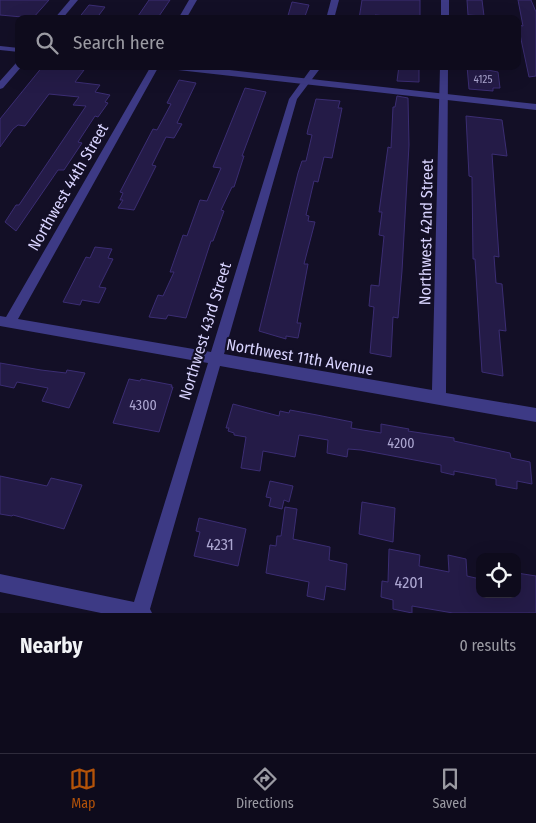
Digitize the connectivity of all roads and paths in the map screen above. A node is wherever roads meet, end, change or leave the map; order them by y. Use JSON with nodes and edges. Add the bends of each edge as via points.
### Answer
{"nodes":[{"id":1,"x":74,"y":0,"type":"edge"},
{"id":2,"x":193,"y":0,"type":"edge"},
{"id":3,"x":335,"y":0,"type":"edge"},
{"id":4,"x":445,"y":0,"type":"edge"},
{"id":5,"x":61,"y":15,"type":"edge"},
{"id":6,"x":184,"y":15,"type":"edge"},
{"id":7,"x":331,"y":15,"type":"edge"},
{"id":8,"x":445,"y":15,"type":"edge"},
{"id":9,"x":0,"y":48,"type":"edge"},
{"id":10,"x":15,"y":50,"type":"edge"},
{"id":11,"x":15,"y":69,"type":"edge"},
{"id":12,"x":153,"y":70,"type":"edge"},
{"id":13,"x":205,"y":70,"type":"edge"},
{"id":14,"x":315,"y":70,"type":"edge"},
{"id":15,"x":444,"y":70,"type":"edge"},
{"id":16,"x":305,"y":81,"type":"junction"},
{"id":17,"x":0,"y":86,"type":"edge"},
{"id":18,"x":444,"y":97,"type":"junction"},
{"id":19,"x":536,"y":107,"type":"edge"},
{"id":20,"x":4,"y":322,"type":"edge"},
{"id":21,"x":214,"y":360,"type":"junction"},
{"id":22,"x":439,"y":398,"type":"junction"},
{"id":23,"x":536,"y":414,"type":"edge"},
{"id":24,"x":0,"y":583,"type":"edge"},
{"id":25,"x":141,"y":613,"type":"edge"}],
"edges":[{"from":1,"to":5,"type":"street"},
{"from":2,"to":6,"type":"street"},
{"from":3,"to":7,"type":"street"},
{"from":4,"to":8,"type":"street"},
{"from":9,"to":10,"type":"street"},
{"from":11,"to":17,"type":"street"},
{"from":12,"to":20,"type":"street","name":"Northwest 44th Street"},
{"from":13,"to":16,"type":"street"},
{"from":14,"to":16,"type":"street","name":"Northwest 43rd Street"},
{"from":15,"to":18,"type":"street","name":"Northwest 42nd Street"},
{"from":16,"to":18,"type":"street"},
{"from":16,"to":21,"type":"street","name":"Northwest 43rd Street","via":[[293,99]]},
{"from":18,"to":19,"type":"street"},
{"from":18,"to":22,"type":"street","name":"Northwest 42nd Street"},
{"from":20,"to":21,"type":"street","name":"Northwest 11th Avenue"},
{"from":21,"to":22,"type":"street","name":"Northwest 11th Avenue"},
{"from":21,"to":25,"type":"street","name":"Northwest 43rd Street"},
{"from":22,"to":23,"type":"street","name":"Northwest 11th Avenue"},
{"from":24,"to":25,"type":"street"}]}
